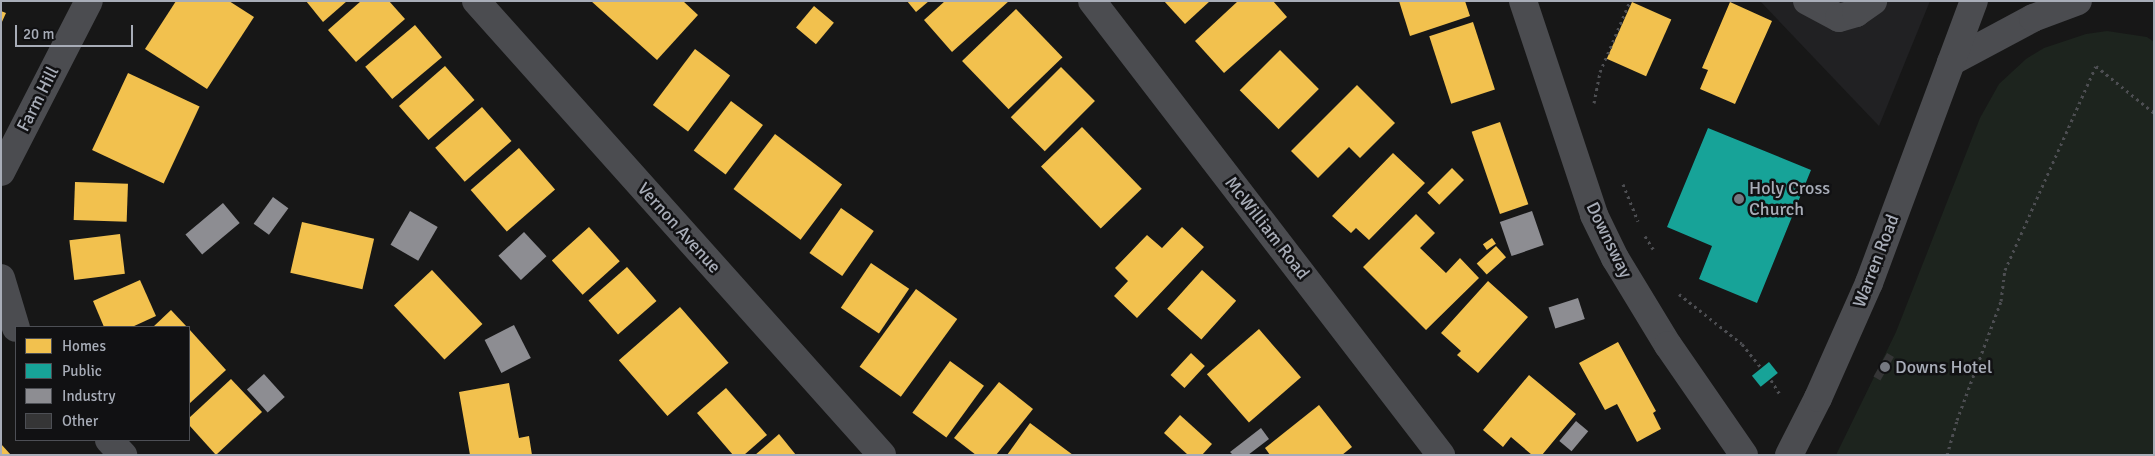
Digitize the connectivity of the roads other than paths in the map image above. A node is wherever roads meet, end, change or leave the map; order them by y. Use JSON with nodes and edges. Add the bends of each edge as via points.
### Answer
{"nodes":[{"id":1,"x":89,"y":1,"type":"edge"},
{"id":2,"x":476,"y":1,"type":"edge"},
{"id":3,"x":1092,"y":1,"type":"edge"},
{"id":4,"x":1523,"y":1,"type":"edge"},
{"id":5,"x":1807,"y":1,"type":"edge"},
{"id":6,"x":1873,"y":1,"type":"edge"},
{"id":7,"x":1974,"y":1,"type":"edge"},
{"id":8,"x":2078,"y":1,"type":"edge"},
{"id":9,"x":1951,"y":62,"type":"junction"},
{"id":10,"x":1,"y":172,"type":"edge"},
{"id":11,"x":1,"y":278,"type":"edge"},
{"id":12,"x":15,"y":326,"type":"edge"},
{"id":13,"x":1,"y":340,"type":"edge"},
{"id":14,"x":15,"y":343,"type":"edge"},
{"id":15,"x":110,"y":441,"type":"edge"},
{"id":16,"x":124,"y":455,"type":"edge"},
{"id":17,"x":882,"y":455,"type":"edge"},
{"id":18,"x":1441,"y":455,"type":"edge"},
{"id":19,"x":1744,"y":455,"type":"edge"},
{"id":20,"x":1788,"y":455,"type":"edge"}],
"edges":[{"from":1,"to":10,"type":"street","name":"Farm Hill"},
{"from":2,"to":17,"type":"street","name":"Vernon Avenue"},
{"from":3,"to":18,"type":"street","name":"McWilliam Road"},
{"from":4,"to":19,"type":"street","name":"Downsway","via":[[1594,216],[1615,258],[1668,345]]},
{"from":5,"to":6,"type":"street","via":[[1839,18],[1856,13]]},
{"from":7,"to":9,"type":"street","name":"Warren Road"},
{"from":8,"to":9,"type":"street","via":[[2033,18]]},
{"from":9,"to":20,"type":"street","name":"Warren Road","via":[[1869,283],[1818,398]]},
{"from":11,"to":12,"type":"street"},
{"from":13,"to":14,"type":"street"},
{"from":15,"to":16,"type":"street"}]}
